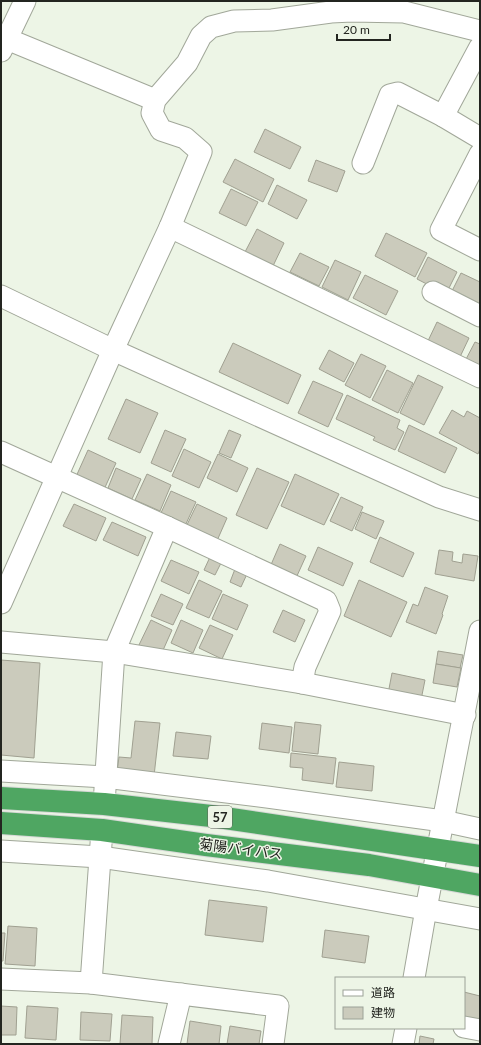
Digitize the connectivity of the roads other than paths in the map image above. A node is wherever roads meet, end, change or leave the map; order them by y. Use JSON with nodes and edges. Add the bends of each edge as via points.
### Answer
{"nodes":[{"id":1,"x":26,"y":1,"type":"edge"},
{"id":2,"x":480,"y":31,"type":"edge"},
{"id":3,"x":4,"y":45,"type":"edge"},
{"id":4,"x":480,"y":47,"type":"edge"},
{"id":5,"x":155,"y":100,"type":"junction"},
{"id":6,"x":443,"y":116,"type":"junction"},
{"id":7,"x":480,"y":138,"type":"edge"},
{"id":8,"x":480,"y":154,"type":"edge"},
{"id":9,"x":363,"y":163,"type":"dead end"},
{"id":10,"x":170,"y":227,"type":"junction"},
{"id":11,"x":480,"y":250,"type":"edge"},
{"id":12,"x":433,"y":292,"type":"dead end"},
{"id":13,"x":1,"y":296,"type":"edge"},
{"id":14,"x":480,"y":316,"type":"edge"},
{"id":15,"x":113,"y":350,"type":"junction"},
{"id":16,"x":480,"y":377,"type":"edge"},
{"id":17,"x":1,"y":452,"type":"edge"},
{"id":18,"x":57,"y":478,"type":"junction"},
{"id":19,"x":480,"y":510,"type":"edge"},
{"id":20,"x":167,"y":527,"type":"junction"},
{"id":21,"x":1,"y":603,"type":"edge"},
{"id":22,"x":480,"y":632,"type":"edge"},
{"id":23,"x":1,"y":642,"type":"edge"},
{"id":24,"x":114,"y":652,"type":"junction"},
{"id":25,"x":477,"y":667,"type":"edge"},
{"id":26,"x":302,"y":683,"type":"junction"},
{"id":27,"x":464,"y":715,"type":"junction"},
{"id":28,"x":1,"y":771,"type":"edge"},
{"id":29,"x":105,"y":777,"type":"junction"},
{"id":30,"x":1,"y":798,"type":"edge"},
{"id":31,"x":104,"y":804,"type":"junction"},
{"id":32,"x":443,"y":821,"type":"junction"},
{"id":33,"x":1,"y":823,"type":"edge"},
{"id":34,"x":480,"y":829,"type":"edge"},
{"id":35,"x":102,"y":830,"type":"junction"},
{"id":36,"x":438,"y":849,"type":"junction"},
{"id":37,"x":1,"y":851,"type":"edge"},
{"id":38,"x":480,"y":856,"type":"edge"},
{"id":39,"x":100,"y":857,"type":"junction"},
{"id":40,"x":433,"y":876,"type":"junction"},
{"id":41,"x":480,"y":885,"type":"edge"},
{"id":42,"x":426,"y":909,"type":"junction"},
{"id":43,"x":480,"y":919,"type":"edge"},
{"id":44,"x":414,"y":977,"type":"edge"},
{"id":45,"x":1,"y":979,"type":"edge"},
{"id":46,"x":92,"y":983,"type":"junction"},
{"id":47,"x":181,"y":994,"type":"junction"},
{"id":48,"x":465,"y":1027,"type":"edge"},
{"id":49,"x":406,"y":1029,"type":"edge"},
{"id":50,"x":480,"y":1030,"type":"edge"},
{"id":51,"x":169,"y":1044,"type":"edge"},
{"id":52,"x":273,"y":1044,"type":"edge"},
{"id":53,"x":403,"y":1044,"type":"edge"}],
"edges":[{"from":1,"to":3,"type":"street"},
{"from":2,"to":5,"type":"street","via":[[404,12],[331,12],[272,20],[234,21],[212,27],[201,36],[187,63]]},
{"from":3,"to":5,"type":"street"},
{"from":4,"to":6,"type":"street"},
{"from":5,"to":10,"type":"street","via":[[152,113],[161,130],[185,138],[201,152]]},
{"from":6,"to":7,"type":"street"},
{"from":6,"to":9,"type":"street","via":[[398,93],[390,95]]},
{"from":8,"to":11,"type":"street","via":[[441,230]]},
{"from":10,"to":15,"type":"street"},
{"from":10,"to":16,"type":"street"},
{"from":12,"to":14,"type":"street"},
{"from":13,"to":15,"type":"street"},
{"from":15,"to":18,"type":"street"},
{"from":15,"to":19,"type":"street","via":[[439,497]]},
{"from":17,"to":18,"type":"street"},
{"from":18,"to":20,"type":"street"},
{"from":18,"to":21,"type":"street"},
{"from":20,"to":24,"type":"street"},
{"from":20,"to":26,"type":"street","via":[[326,601],[330,611],[305,667]]},
{"from":22,"to":25,"type":"street"},
{"from":23,"to":24,"type":"street"},
{"from":24,"to":26,"type":"street"},
{"from":24,"to":29,"type":"street"},
{"from":25,"to":27,"type":"street"},
{"from":26,"to":27,"type":"street"},
{"from":27,"to":32,"type":"street"},
{"from":28,"to":29,"type":"street"},
{"from":29,"to":31,"type":"street"},
{"from":29,"to":32,"type":"street"},
{"from":30,"to":31,"type":"highway","name":"菊陽バイパス","number":"57"},
{"from":31,"to":36,"type":"highway","name":"菊陽バイパス","number":"57","via":[[211,816]]},
{"from":32,"to":34,"type":"street"},
{"from":32,"to":36,"type":"street"},
{"from":33,"to":35,"type":"highway","name":"菊陽バイパス","number":"57"},
{"from":35,"to":39,"type":"street"},
{"from":35,"to":40,"type":"highway","name":"菊陽バイパス","number":"57","via":[[369,865]]},
{"from":36,"to":38,"type":"highway","name":"菊陽バイパス","number":"57"},
{"from":36,"to":40,"type":"street"},
{"from":37,"to":39,"type":"street"},
{"from":39,"to":42,"type":"street","via":[[268,881]]},
{"from":39,"to":46,"type":"street"},
{"from":40,"to":41,"type":"highway","name":"菊陽バイパス","number":"57"},
{"from":40,"to":42,"type":"street"},
{"from":42,"to":43,"type":"street"},
{"from":42,"to":44,"type":"street"},
{"from":45,"to":46,"type":"street"},
{"from":46,"to":47,"type":"street"},
{"from":47,"to":51,"type":"street"},
{"from":47,"to":52,"type":"street","via":[[278,1006]]},
{"from":48,"to":50,"type":"street"},
{"from":49,"to":53,"type":"street"}]}
